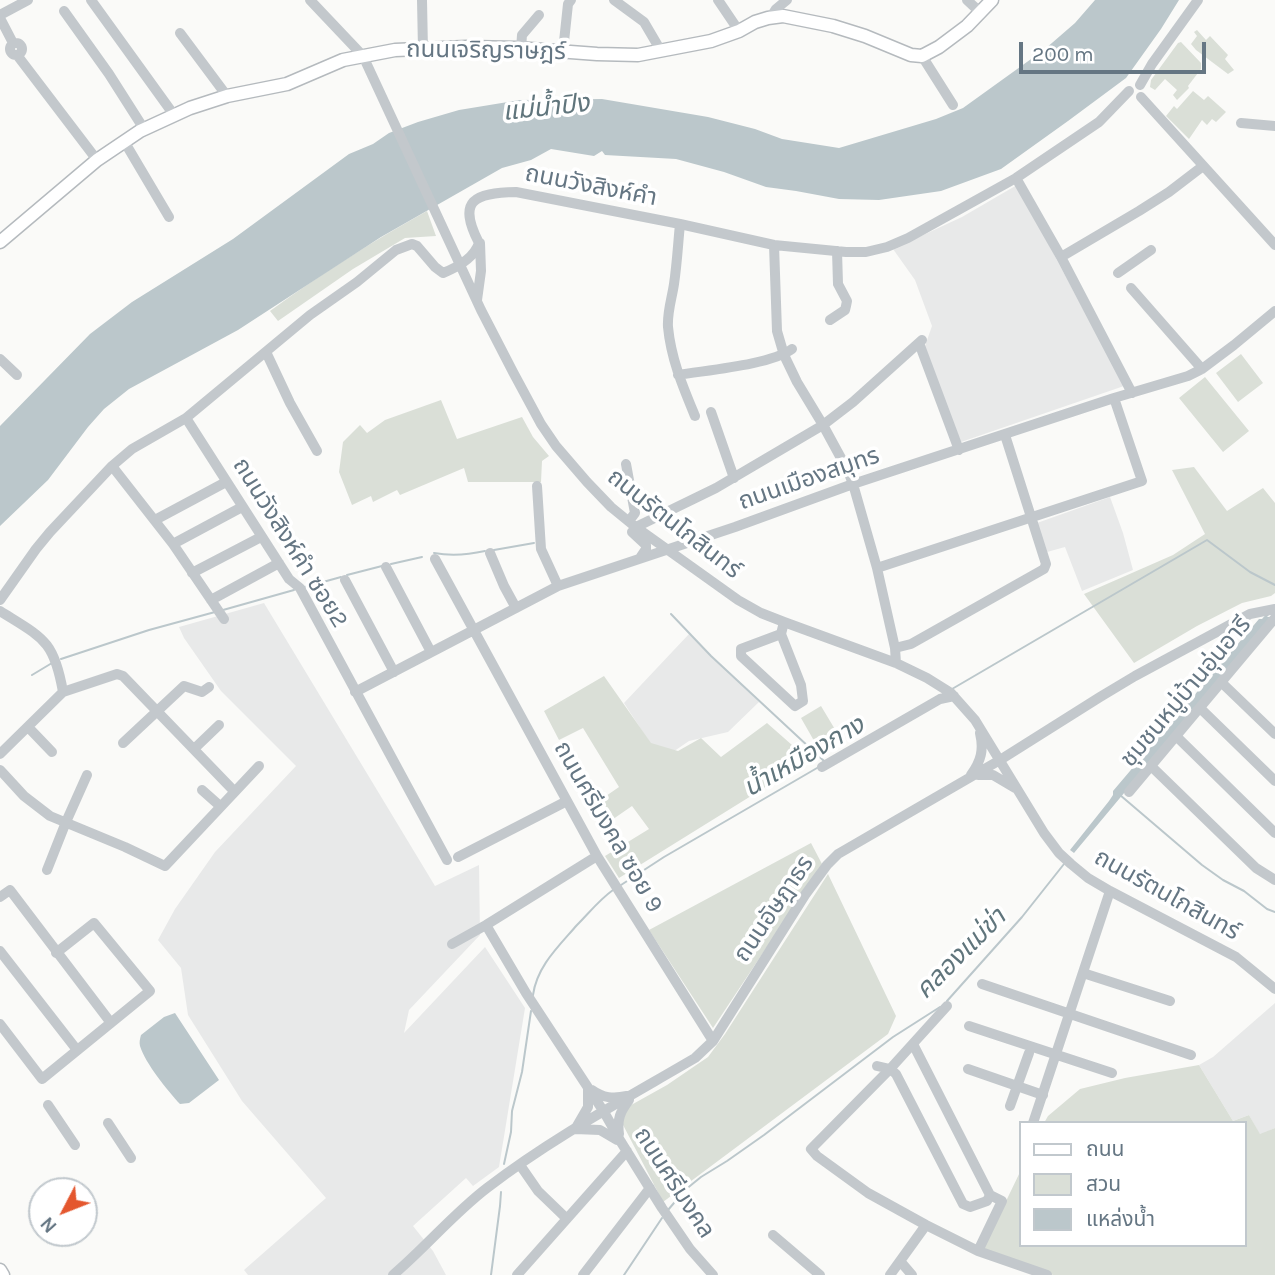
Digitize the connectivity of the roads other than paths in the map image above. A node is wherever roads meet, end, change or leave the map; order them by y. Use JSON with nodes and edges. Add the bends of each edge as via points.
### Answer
{"nodes":[{"id":1,"x":28,"y":0,"type":"edge"},
{"id":2,"x":91,"y":0,"type":"edge"},
{"id":3,"x":310,"y":0,"type":"edge"},
{"id":4,"x":422,"y":0,"type":"edge"},
{"id":5,"x":571,"y":0,"type":"edge"},
{"id":6,"x":614,"y":0,"type":"edge"},
{"id":7,"x":718,"y":0,"type":"edge"},
{"id":8,"x":787,"y":0,"type":"edge"},
{"id":9,"x":967,"y":0,"type":"edge"},
{"id":10,"x":992,"y":0,"type":"edge"},
{"id":11,"x":1199,"y":0,"type":"edge"},
{"id":12,"x":64,"y":11,"type":"dead end"},
{"id":13,"x":981,"y":13,"type":"junction"},
{"id":14,"x":539,"y":15,"type":"dead end"},
{"id":15,"x":0,"y":16,"type":"edge"},
{"id":16,"x":771,"y":17,"type":"junction"},
{"id":17,"x":739,"y":31,"type":"junction"},
{"id":18,"x":180,"y":33,"type":"dead end"},
{"id":19,"x":521,"y":48,"type":"junction"},
{"id":20,"x":423,"y":50,"type":"junction"},
{"id":21,"x":563,"y":51,"type":"junction"},
{"id":22,"x":661,"y":51,"type":"junction"},
{"id":23,"x":11,"y":52,"type":"edge"},
{"id":24,"x":363,"y":56,"type":"junction"},
{"id":25,"x":922,"y":56,"type":"junction"},
{"id":26,"x":1140,"y":85,"type":"junction"},
{"id":27,"x":1129,"y":91,"type":"junction"},
{"id":28,"x":227,"y":96,"type":"junction"},
{"id":29,"x":1141,"y":97,"type":"junction"},
{"id":30,"x":953,"y":106,"type":"dead end"},
{"id":31,"x":174,"y":114,"type":"junction"},
{"id":32,"x":1241,"y":123,"type":"dead end"},
{"id":33,"x":1275,"y":126,"type":"edge"},
{"id":34,"x":144,"y":129,"type":"junction"},
{"id":35,"x":124,"y":141,"type":"junction"},
{"id":36,"x":99,"y":159,"type":"junction"},
{"id":37,"x":1203,"y":166,"type":"junction"},
{"id":38,"x":1016,"y":178,"type":"junction"},
{"id":39,"x":169,"y":217,"type":"dead end"},
{"id":40,"x":680,"y":224,"type":"junction"},
{"id":41,"x":0,"y":242,"type":"edge"},
{"id":42,"x":480,"y":243,"type":"junction"},
{"id":43,"x":774,"y":245,"type":"junction"},
{"id":44,"x":1275,"y":245,"type":"edge"},
{"id":45,"x":1151,"y":250,"type":"dead end"},
{"id":46,"x":837,"y":251,"type":"junction"},
{"id":47,"x":1061,"y":257,"type":"junction"},
{"id":48,"x":459,"y":259,"type":"junction"},
{"id":49,"x":1118,"y":273,"type":"dead end"},
{"id":50,"x":1131,"y":288,"type":"dead end"},
{"id":51,"x":477,"y":300,"type":"junction"},
{"id":52,"x":1275,"y":311,"type":"edge"},
{"id":53,"x":830,"y":320,"type":"dead end"},
{"id":54,"x":265,"y":352,"type":"junction"},
{"id":55,"x":788,"y":352,"type":"junction"},
{"id":56,"x":0,"y":359,"type":"edge"},
{"id":57,"x":1202,"y":369,"type":"junction"},
{"id":58,"x":17,"y":375,"type":"dead end"},
{"id":59,"x":678,"y":375,"type":"junction"},
{"id":60,"x":1132,"y":393,"type":"junction"},
{"id":61,"x":1114,"y":398,"type":"junction"},
{"id":62,"x":711,"y":412,"type":"dead end"},
{"id":63,"x":695,"y":416,"type":"dead end"},
{"id":64,"x":186,"y":418,"type":"junction"},
{"id":65,"x":823,"y":425,"type":"junction"},
{"id":66,"x":1006,"y":435,"type":"junction"},
{"id":67,"x":959,"y":450,"type":"junction"},
{"id":68,"x":317,"y":451,"type":"dead end"},
{"id":69,"x":626,"y":464,"type":"dead end"},
{"id":70,"x":112,"y":466,"type":"junction"},
{"id":71,"x":734,"y":478,"type":"junction"},
{"id":72,"x":226,"y":482,"type":"junction"},
{"id":73,"x":853,"y":484,"type":"junction"},
{"id":74,"x":537,"y":486,"type":"dead end"},
{"id":75,"x":242,"y":507,"type":"junction"},
{"id":76,"x":611,"y":507,"type":"junction"},
{"id":77,"x":1031,"y":517,"type":"junction"},
{"id":78,"x":155,"y":520,"type":"junction"},
{"id":79,"x":632,"y":524,"type":"junction"},
{"id":80,"x":261,"y":537,"type":"junction"},
{"id":81,"x":173,"y":544,"type":"junction"},
{"id":82,"x":666,"y":550,"type":"junction"},
{"id":83,"x":490,"y":553,"type":"dead end"},
{"id":84,"x":640,"y":558,"type":"junction"},
{"id":85,"x":435,"y":559,"type":"dead end"},
{"id":86,"x":279,"y":563,"type":"junction"},
{"id":87,"x":386,"y":567,"type":"dead end"},
{"id":88,"x":877,"y":568,"type":"junction"},
{"id":89,"x":192,"y":573,"type":"junction"},
{"id":90,"x":345,"y":580,"type":"dead end"},
{"id":91,"x":558,"y":586,"type":"junction"},
{"id":92,"x":0,"y":600,"type":"edge"},
{"id":93,"x":211,"y":600,"type":"junction"},
{"id":94,"x":516,"y":608,"type":"junction"},
{"id":95,"x":1275,"y":609,"type":"edge"},
{"id":96,"x":0,"y":611,"type":"edge"},
{"id":97,"x":1275,"y":618,"type":"edge"},
{"id":98,"x":224,"y":619,"type":"dead end"},
{"id":99,"x":784,"y":622,"type":"junction"},
{"id":100,"x":474,"y":630,"type":"junction"},
{"id":101,"x":781,"y":634,"type":"junction"},
{"id":102,"x":895,"y":648,"type":"junction"},
{"id":103,"x":431,"y":652,"type":"junction"},
{"id":104,"x":896,"y":663,"type":"junction"},
{"id":105,"x":394,"y":672,"type":"junction"},
{"id":106,"x":1221,"y":682,"type":"junction"},
{"id":107,"x":209,"y":687,"type":"dead end"},
{"id":108,"x":63,"y":692,"type":"junction"},
{"id":109,"x":355,"y":692,"type":"junction"},
{"id":110,"x":952,"y":695,"type":"junction"},
{"id":111,"x":1200,"y":708,"type":"junction"},
{"id":112,"x":158,"y":712,"type":"junction"},
{"id":113,"x":977,"y":723,"type":"junction"},
{"id":114,"x":219,"y":725,"type":"dead end"},
{"id":115,"x":28,"y":727,"type":"junction"},
{"id":116,"x":1275,"y":734,"type":"edge"},
{"id":117,"x":1177,"y":736,"type":"junction"},
{"id":118,"x":123,"y":743,"type":"dead end"},
{"id":119,"x":194,"y":750,"type":"junction"},
{"id":120,"x":52,"y":752,"type":"dead end"},
{"id":121,"x":0,"y":754,"type":"edge"},
{"id":122,"x":1000,"y":760,"type":"junction"},
{"id":123,"x":259,"y":766,"type":"dead end"},
{"id":124,"x":1152,"y":766,"type":"junction"},
{"id":125,"x":822,"y":767,"type":"dead end"},
{"id":126,"x":0,"y":770,"type":"edge"},
{"id":127,"x":87,"y":775,"type":"dead end"},
{"id":128,"x":970,"y":777,"type":"junction"},
{"id":129,"x":1275,"y":781,"type":"edge"},
{"id":130,"x":202,"y":790,"type":"dead end"},
{"id":131,"x":1018,"y":790,"type":"junction"},
{"id":132,"x":234,"y":791,"type":"junction"},
{"id":133,"x":1129,"y":792,"type":"dead end"},
{"id":134,"x":567,"y":801,"type":"junction"},
{"id":135,"x":220,"y":806,"type":"junction"},
{"id":136,"x":66,"y":822,"type":"junction"},
{"id":137,"x":1275,"y":833,"type":"edge"},
{"id":138,"x":597,"y":856,"type":"junction"},
{"id":139,"x":458,"y":857,"type":"dead end"},
{"id":140,"x":447,"y":860,"type":"dead end"},
{"id":141,"x":47,"y":870,"type":"dead end"},
{"id":142,"x":1273,"y":877,"type":"edge"},
{"id":143,"x":1110,"y":891,"type":"junction"},
{"id":144,"x":0,"y":898,"type":"edge"},
{"id":145,"x":486,"y":925,"type":"junction"},
{"id":146,"x":452,"y":944,"type":"dead end"},
{"id":147,"x":0,"y":951,"type":"edge"},
{"id":148,"x":56,"y":953,"type":"junction"},
{"id":149,"x":1083,"y":973,"type":"junction"},
{"id":150,"x":982,"y":984,"type":"dead end"},
{"id":151,"x":1275,"y":989,"type":"edge"},
{"id":152,"x":1170,"y":1001,"type":"dead end"},
{"id":153,"x":947,"y":1006,"type":"dead end"},
{"id":154,"x":1069,"y":1014,"type":"junction"},
{"id":155,"x":111,"y":1023,"type":"junction"},
{"id":156,"x":0,"y":1024,"type":"edge"},
{"id":157,"x":969,"y":1026,"type":"dead end"},
{"id":158,"x":713,"y":1041,"type":"junction"},
{"id":159,"x":913,"y":1044,"type":"junction"},
{"id":160,"x":77,"y":1050,"type":"junction"},
{"id":161,"x":1029,"y":1053,"type":"dead end"},
{"id":162,"x":1056,"y":1054,"type":"junction"},
{"id":163,"x":1191,"y":1055,"type":"dead end"},
{"id":164,"x":877,"y":1066,"type":"dead end"},
{"id":165,"x":890,"y":1069,"type":"junction"},
{"id":166,"x":968,"y":1069,"type":"dead end"},
{"id":167,"x":1112,"y":1073,"type":"dead end"},
{"id":168,"x":1018,"y":1086,"type":"junction"},
{"id":169,"x":588,"y":1087,"type":"junction"},
{"id":170,"x":633,"y":1095,"type":"junction"},
{"id":171,"x":1043,"y":1095,"type":"junction"},
{"id":172,"x":48,"y":1105,"type":"dead end"},
{"id":173,"x":1010,"y":1106,"type":"dead end"},
{"id":174,"x":604,"y":1112,"type":"junction"},
{"id":175,"x":1034,"y":1121,"type":"edge"},
{"id":176,"x":108,"y":1124,"type":"dead end"},
{"id":177,"x":575,"y":1129,"type":"junction"},
{"id":178,"x":75,"y":1145,"type":"dead end"},
{"id":179,"x":624,"y":1146,"type":"junction"},
{"id":180,"x":131,"y":1158,"type":"dead end"},
{"id":181,"x":520,"y":1165,"type":"junction"},
{"id":182,"x":650,"y":1188,"type":"junction"},
{"id":183,"x":990,"y":1195,"type":"junction"},
{"id":184,"x":566,"y":1218,"type":"junction"},
{"id":185,"x":926,"y":1225,"type":"junction"},
{"id":186,"x":773,"y":1235,"type":"dead end"},
{"id":187,"x":978,"y":1251,"type":"junction"},
{"id":188,"x":900,"y":1261,"type":"junction"},
{"id":189,"x":0,"y":1270,"type":"edge"},
{"id":190,"x":3,"y":1275,"type":"edge"},
{"id":191,"x":393,"y":1275,"type":"edge"},
{"id":192,"x":517,"y":1275,"type":"edge"},
{"id":193,"x":583,"y":1275,"type":"edge"},
{"id":194,"x":713,"y":1275,"type":"edge"},
{"id":195,"x":820,"y":1275,"type":"edge"},
{"id":196,"x":890,"y":1275,"type":"edge"},
{"id":197,"x":912,"y":1275,"type":"edge"},
{"id":198,"x":1047,"y":1275,"type":"edge"}],
"edges":[{"from":1,"to":15,"type":"street"},
{"from":2,"to":31,"type":"street"},
{"from":3,"to":24,"type":"street","name":"ถนนรัตนโกสินทร์"},
{"from":4,"to":20,"type":"street"},
{"from":5,"to":21,"type":"street"},
{"from":6,"to":22,"type":"street","via":[[644,22]]},
{"from":7,"to":17,"type":"street"},
{"from":8,"to":16,"type":"street"},
{"from":9,"to":13,"type":"street"},
{"from":10,"to":13,"type":"main road"},
{"from":11,"to":26,"type":"street"},
{"from":12,"to":34,"type":"street"},
{"from":13,"to":25,"type":"main road"},
{"from":14,"to":19,"type":"street","via":[[522,35]]},
{"from":15,"to":23,"type":"street"},
{"from":16,"to":17,"type":"main road","name":"ถนนเจริญราษฎร์"},
{"from":16,"to":25,"type":"main road","name":"ถนนเจริญราษฎร์","via":[[833,26]]},
{"from":17,"to":22,"type":"main road","name":"ถนนเจริญราษฎร์"},
{"from":18,"to":28,"type":"street"},
{"from":19,"to":20,"type":"main road","name":"ถนนเจริญราษฎร์"},
{"from":19,"to":21,"type":"main road","name":"ถนนเจริญราษฎร์"},
{"from":20,"to":24,"type":"main road","name":"ถนนเจริญราษฎร์"},
{"from":21,"to":22,"type":"main road","name":"ถนนเจริญราษฎร์","via":[[638,55]]},
{"from":23,"to":36,"type":"street"},
{"from":24,"to":28,"type":"main road","name":"ถนนเจริญราษฎร์","via":[[287,84]]},
{"from":24,"to":48,"type":"street","name":"ถนนรัตนโกสินทร์"},
{"from":25,"to":30,"type":"street"},
{"from":26,"to":27,"type":"street","via":[[1132,85]]},
{"from":26,"to":29,"type":"street","via":[[1144,90]]},
{"from":27,"to":29,"type":"street","via":[[1133,98]]},
{"from":27,"to":38,"type":"street","name":"ถนนวังสิงห์คำ","via":[[1099,122]]},
{"from":28,"to":31,"type":"main road","name":"ถนนเจริญราษฎร์"},
{"from":29,"to":37,"type":"street"},
{"from":31,"to":34,"type":"main road","name":"ถนนเจริญราษฎร์"},
{"from":32,"to":33,"type":"street"},
{"from":34,"to":35,"type":"main road","name":"ถนนเจริญราษฎร์"},
{"from":35,"to":36,"type":"main road","name":"ถนนเจริญราษฎร์"},
{"from":35,"to":39,"type":"street"},
{"from":36,"to":41,"type":"main road","name":"ถนนเจริญราษฎร์"},
{"from":37,"to":44,"type":"street"},
{"from":37,"to":47,"type":"street","via":[[1169,192]]},
{"from":38,"to":46,"type":"street","name":"ถนนวังสิงห์คำ","via":[[887,247]]},
{"from":38,"to":47,"type":"street"},
{"from":40,"to":42,"type":"street","name":"ถนนวังสิงห์คำ","via":[[499,192],[475,200],[469,209]]},
{"from":40,"to":43,"type":"street","name":"ถนนวังสิงห์คำ"},
{"from":40,"to":59,"type":"street","via":[[668,314]]},
{"from":42,"to":48,"type":"street","via":[[474,254]]},
{"from":42,"to":51,"type":"street"},
{"from":43,"to":46,"type":"street","name":"ถนนวังสิงห์คำ"},
{"from":43,"to":55,"type":"street","via":[[777,331]]},
{"from":45,"to":49,"type":"street"},
{"from":46,"to":53,"type":"street","via":[[838,284],[847,301],[845,310]]},
{"from":47,"to":60,"type":"street"},
{"from":48,"to":51,"type":"street","name":"ถนนรัตนโกสินทร์"},
{"from":48,"to":54,"type":"street","via":[[443,273],[417,246],[404,246]]},
{"from":50,"to":57,"type":"street"},
{"from":51,"to":76,"type":"street","name":"ถนนรัตนโกสินทร์","via":[[541,424]]},
{"from":52,"to":57,"type":"street","name":"ถนนเมืองสมุทร"},
{"from":54,"to":64,"type":"street"},
{"from":54,"to":68,"type":"street"},
{"from":55,"to":59,"type":"street","via":[[744,365]]},
{"from":55,"to":65,"type":"street","via":[[797,382]]},
{"from":56,"to":58,"type":"street"},
{"from":57,"to":60,"type":"street","name":"ถนนเมืองสมุทร"},
{"from":59,"to":63,"type":"street"},
{"from":60,"to":61,"type":"street","name":"ถนนเมืองสมุทร"},
{"from":61,"to":66,"type":"street","name":"ถนนเมืองสมุทร"},
{"from":61,"to":77,"type":"street","via":[[1142,481]]},
{"from":62,"to":71,"type":"street"},
{"from":64,"to":70,"type":"street"},
{"from":64,"to":72,"type":"street","name":"ถนนวังสิงห์คำ ซอย2"},
{"from":65,"to":67,"type":"street","via":[[921,342]]},
{"from":65,"to":71,"type":"street"},
{"from":65,"to":73,"type":"street"},
{"from":66,"to":67,"type":"street","name":"ถนนเมืองสมุทร"},
{"from":66,"to":77,"type":"street"},
{"from":67,"to":73,"type":"street","name":"ถนนเมืองสมุทร"},
{"from":69,"to":79,"type":"street","via":[[635,513]]},
{"from":70,"to":78,"type":"street"},
{"from":70,"to":92,"type":"street","via":[[36,549]]},
{"from":71,"to":79,"type":"street"},
{"from":72,"to":75,"type":"street","name":"ถนนวังสิงห์คำ ซอย2"},
{"from":72,"to":78,"type":"street"},
{"from":73,"to":82,"type":"street","name":"ถนนเมืองสมุทร"},
{"from":73,"to":88,"type":"street"},
{"from":74,"to":91,"type":"street","via":[[541,548]]},
{"from":75,"to":80,"type":"street","name":"ถนนวังสิงห์คำ ซอย2"},
{"from":75,"to":81,"type":"street"},
{"from":76,"to":79,"type":"street","name":"ถนนรัตนโกสินทร์"},
{"from":76,"to":84,"type":"street","via":[[645,542]]},
{"from":77,"to":88,"type":"street"},
{"from":77,"to":102,"type":"street","via":[[1044,569],[911,644]]},
{"from":78,"to":81,"type":"street"},
{"from":79,"to":82,"type":"street","name":"ถนนรัตนโกสินทร์"},
{"from":80,"to":86,"type":"street","name":"ถนนวังสิงห์คำ ซอย2"},
{"from":80,"to":89,"type":"street"},
{"from":81,"to":89,"type":"street"},
{"from":82,"to":84,"type":"street","name":"ถนนเมืองสมุทร"},
{"from":82,"to":99,"type":"street","name":"ถนนรัตนโกสินทร์","via":[[737,600]]},
{"from":83,"to":94,"type":"street"},
{"from":84,"to":91,"type":"street","name":"ถนนเมืองสมุทร"},
{"from":85,"to":100,"type":"street","name":"ถนนศรีมงคล ซอย 9"},
{"from":86,"to":93,"type":"street"},
{"from":86,"to":109,"type":"street","name":"ถนนวังสิงห์คำ ซอย2","via":[[300,588]]},
{"from":87,"to":103,"type":"street"},
{"from":88,"to":102,"type":"street"},
{"from":89,"to":93,"type":"street"},
{"from":90,"to":105,"type":"street"},
{"from":91,"to":94,"type":"street","name":"ถนนเมืองสมุทร"},
{"from":93,"to":98,"type":"street"},
{"from":94,"to":100,"type":"street","name":"ถนนเมืองสมุทร"},
{"from":95,"to":122,"type":"street","name":"ถนนอัษฎาธร","via":[[1250,614],[1219,629],[1100,696]]},
{"from":96,"to":108,"type":"street","via":[[46,642],[58,665]]},
{"from":97,"to":106,"type":"street","name":"ชุมชนหมู่บ้านอุ่นอารี"},
{"from":99,"to":101,"type":"street"},
{"from":99,"to":104,"type":"street","name":"ถนนรัตนโกสินทร์"},
{"from":100,"to":103,"type":"street","name":"ถนนเมืองสมุทร"},
{"from":100,"to":134,"type":"street","name":"ถนนศรีมงคล ซอย 9"},
{"from":101,"to":101,"type":"street","via":[[801,685],[803,701],[795,706],[741,656],[741,649]]},
{"from":102,"to":104,"type":"street"},
{"from":103,"to":105,"type":"street","name":"ถนนเมืองสมุทร"},
{"from":104,"to":110,"type":"street","name":"ถนนรัตนโกสินทร์"},
{"from":105,"to":109,"type":"street","name":"ถนนเมืองสมุทร"},
{"from":106,"to":111,"type":"street","name":"ชุมชนหมู่บ้านอุ่นอารี"},
{"from":106,"to":116,"type":"street"},
{"from":107,"to":112,"type":"street","via":[[202,692],[184,686]]},
{"from":108,"to":112,"type":"street","via":[[117,674]]},
{"from":108,"to":115,"type":"street"},
{"from":109,"to":140,"type":"street","name":"ถนนวังสิงห์คำ ซอย2"},
{"from":110,"to":113,"type":"street","name":"ถนนรัตนโกสินทร์"},
{"from":110,"to":125,"type":"street"},
{"from":111,"to":117,"type":"street","name":"ชุมชนหมู่บ้านอุ่นอารี"},
{"from":111,"to":129,"type":"street"},
{"from":112,"to":118,"type":"street"},
{"from":112,"to":119,"type":"street"},
{"from":113,"to":122,"type":"street","name":"ถนนรัตนโกสินทร์"},
{"from":113,"to":128,"type":"street","via":[[983,749]]},
{"from":114,"to":119,"type":"street"},
{"from":115,"to":120,"type":"street"},
{"from":115,"to":121,"type":"street"},
{"from":117,"to":124,"type":"street","name":"ชุมชนหมู่บ้านอุ่นอารี"},
{"from":117,"to":137,"type":"street"},
{"from":119,"to":132,"type":"street"},
{"from":122,"to":128,"type":"street","name":"ถนนอัษฎาธร"},
{"from":122,"to":131,"type":"street","name":"ถนนรัตนโกสินทร์"},
{"from":123,"to":132,"type":"street"},
{"from":124,"to":133,"type":"street","name":"ชุมชนหมู่บ้านอุ่นอารี"},
{"from":124,"to":142,"type":"street","via":[[1256,868]]},
{"from":126,"to":136,"type":"street","via":[[24,796]]},
{"from":127,"to":136,"type":"street"},
{"from":128,"to":131,"type":"street","via":[[993,775]]},
{"from":128,"to":158,"type":"street","name":"ถนนอัษฎาธร","via":[[831,860]]},
{"from":130,"to":135,"type":"street"},
{"from":131,"to":143,"type":"street","name":"ถนนรัตนโกสินทร์","via":[[1048,839],[1067,860]]},
{"from":132,"to":135,"type":"street"},
{"from":134,"to":138,"type":"street","name":"ถนนศรีมงคล ซอย 9"},
{"from":134,"to":139,"type":"street"},
{"from":135,"to":136,"type":"street","via":[[165,866]]},
{"from":136,"to":141,"type":"street"},
{"from":138,"to":145,"type":"street"},
{"from":138,"to":158,"type":"street","name":"ถนนศรีมงคล ซอย 9"},
{"from":143,"to":149,"type":"street"},
{"from":143,"to":151,"type":"street","name":"ถนนรัตนโกสินทร์","via":[[1236,957]]},
{"from":144,"to":148,"type":"street","via":[[10,890]]},
{"from":145,"to":146,"type":"street"},
{"from":145,"to":169,"type":"street","name":"ถนนศรีมงคล"},
{"from":147,"to":160,"type":"street"},
{"from":148,"to":155,"type":"street"},
{"from":148,"to":155,"type":"street","via":[[94,923],[150,991]]},
{"from":149,"to":152,"type":"street"},
{"from":149,"to":154,"type":"street"},
{"from":150,"to":154,"type":"street"},
{"from":153,"to":159,"type":"street"},
{"from":154,"to":162,"type":"street"},
{"from":154,"to":163,"type":"street"},
{"from":155,"to":160,"type":"street"},
{"from":156,"to":160,"type":"street","via":[[42,1079]]},
{"from":157,"to":162,"type":"street"},
{"from":158,"to":170,"type":"street","name":"ถนนอัษฎาธร","via":[[695,1058]]},
{"from":159,"to":165,"type":"street"},
{"from":159,"to":183,"type":"street"},
{"from":161,"to":168,"type":"street"},
{"from":162,"to":167,"type":"street"},
{"from":162,"to":171,"type":"street"},
{"from":164,"to":165,"type":"street"},
{"from":165,"to":183,"type":"street","via":[[963,1204],[970,1207],[987,1201]]},
{"from":165,"to":185,"type":"street","via":[[811,1149],[868,1193]]},
{"from":166,"to":168,"type":"street"},
{"from":168,"to":171,"type":"street"},
{"from":168,"to":173,"type":"street"},
{"from":169,"to":170,"type":"street","via":[[606,1098]]},
{"from":169,"to":174,"type":"street","name":"ถนนศรีมงคล"},
{"from":169,"to":177,"type":"street","via":[[587,1107]]},
{"from":170,"to":174,"type":"street","name":"ถนนอัษฎาธร"},
{"from":170,"to":179,"type":"street","via":[[619,1115]]},
{"from":171,"to":175,"type":"street"},
{"from":172,"to":178,"type":"street"},
{"from":174,"to":177,"type":"street","name":"ถนนอัษฎาธร"},
{"from":174,"to":179,"type":"street","name":"ถนนศรีมงคล"},
{"from":176,"to":180,"type":"street"},
{"from":177,"to":179,"type":"street","via":[[600,1130]]},
{"from":177,"to":181,"type":"street","name":"ถนนอัษฎาธร"},
{"from":179,"to":182,"type":"street","name":"ถนนศรีมงคล"},
{"from":179,"to":184,"type":"street"},
{"from":181,"to":184,"type":"street"},
{"from":181,"to":191,"type":"street","name":"ถนนอัษฎาธร","via":[[484,1190]]},
{"from":182,"to":193,"type":"street"},
{"from":182,"to":194,"type":"street","name":"ถนนศรีมงคล","via":[[690,1250]]},
{"from":183,"to":187,"type":"street","via":[[1002,1201]]},
{"from":184,"to":192,"type":"street"},
{"from":185,"to":187,"type":"street"},
{"from":185,"to":188,"type":"street"},
{"from":186,"to":195,"type":"street"},
{"from":187,"to":198,"type":"street"},
{"from":188,"to":196,"type":"street"},
{"from":188,"to":197,"type":"street"},
{"from":189,"to":190,"type":"main road"}]}
